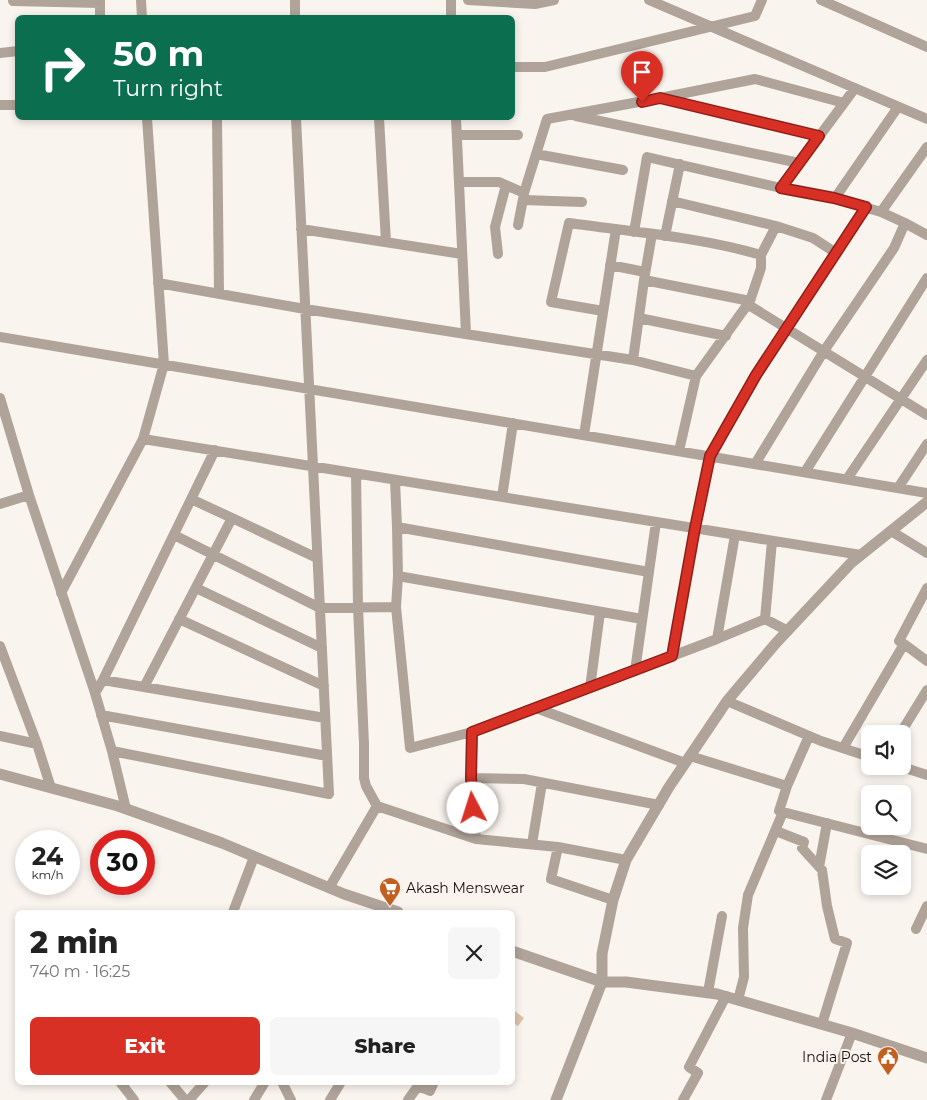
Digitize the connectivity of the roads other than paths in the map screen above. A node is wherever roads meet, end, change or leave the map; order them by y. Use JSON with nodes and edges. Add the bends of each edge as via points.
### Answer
{"nodes":[{"id":1,"x":141,"y":0,"type":"edge"},
{"id":2,"x":295,"y":0,"type":"edge"},
{"id":3,"x":450,"y":0,"type":"edge"},
{"id":4,"x":468,"y":0,"type":"edge"},
{"id":5,"x":554,"y":0,"type":"edge"},
{"id":6,"x":649,"y":0,"type":"edge"},
{"id":7,"x":762,"y":0,"type":"edge"},
{"id":8,"x":821,"y":0,"type":"edge"},
{"id":9,"x":13,"y":1,"type":"edge"},
{"id":10,"x":100,"y":2,"type":"edge"},
{"id":11,"x":100,"y":15,"type":"edge"},
{"id":12,"x":142,"y":15,"type":"edge"},
{"id":13,"x":295,"y":15,"type":"edge"},
{"id":14,"x":451,"y":15,"type":"edge"},
{"id":15,"x":712,"y":27,"type":"junction"},
{"id":16,"x":927,"y":47,"type":"edge"},
{"id":17,"x":15,"y":51,"type":"edge"},
{"id":18,"x":0,"y":53,"type":"edge"},
{"id":19,"x":515,"y":67,"type":"edge"},
{"id":20,"x":855,"y":88,"type":"junction"},
{"id":21,"x":660,"y":98,"type":"junction"},
{"id":22,"x":844,"y":103,"type":"junction"},
{"id":23,"x":0,"y":105,"type":"edge"},
{"id":24,"x":15,"y":105,"type":"edge"},
{"id":25,"x":898,"y":107,"type":"junction"},
{"id":26,"x":570,"y":114,"type":"junction"},
{"id":27,"x":927,"y":119,"type":"edge"},
{"id":28,"x":147,"y":120,"type":"edge"},
{"id":29,"x":217,"y":120,"type":"edge"},
{"id":30,"x":296,"y":120,"type":"edge"},
{"id":31,"x":379,"y":120,"type":"edge"},
{"id":32,"x":456,"y":120,"type":"edge"},
{"id":33,"x":457,"y":135,"type":"junction"},
{"id":34,"x":518,"y":135,"type":"dead end"},
{"id":35,"x":819,"y":136,"type":"junction"},
{"id":36,"x":927,"y":148,"type":"edge"},
{"id":37,"x":536,"y":154,"type":"junction"},
{"id":38,"x":799,"y":163,"type":"junction"},
{"id":39,"x":680,"y":164,"type":"junction"},
{"id":40,"x":623,"y":170,"type":"dead end"},
{"id":41,"x":459,"y":182,"type":"junction"},
{"id":42,"x":506,"y":185,"type":"junction"},
{"id":43,"x":781,"y":188,"type":"junction"},
{"id":44,"x":523,"y":196,"type":"junction"},
{"id":45,"x":834,"y":198,"type":"junction"},
{"id":46,"x":582,"y":202,"type":"dead end"},
{"id":47,"x":672,"y":202,"type":"junction"},
{"id":48,"x":866,"y":207,"type":"junction"},
{"id":49,"x":882,"y":212,"type":"junction"},
{"id":50,"x":905,"y":222,"type":"junction"},
{"id":51,"x":518,"y":225,"type":"dead end"},
{"id":52,"x":776,"y":226,"type":"junction"},
{"id":53,"x":301,"y":229,"type":"junction"},
{"id":54,"x":616,"y":230,"type":"junction"},
{"id":55,"x":634,"y":232,"type":"junction"},
{"id":56,"x":652,"y":234,"type":"junction"},
{"id":57,"x":927,"y":235,"type":"edge"},
{"id":58,"x":665,"y":236,"type":"junction"},
{"id":59,"x":386,"y":242,"type":"junction"},
{"id":60,"x":836,"y":253,"type":"junction"},
{"id":61,"x":462,"y":254,"type":"junction"},
{"id":62,"x":498,"y":254,"type":"dead end"},
{"id":63,"x":761,"y":255,"type":"junction"},
{"id":64,"x":610,"y":265,"type":"junction"},
{"id":65,"x":645,"y":276,"type":"junction"},
{"id":66,"x":927,"y":278,"type":"edge"},
{"id":67,"x":158,"y":283,"type":"junction"},
{"id":68,"x":219,"y":293,"type":"junction"},
{"id":69,"x":748,"y":303,"type":"junction"},
{"id":70,"x":305,"y":308,"type":"junction"},
{"id":71,"x":603,"y":311,"type":"junction"},
{"id":72,"x":639,"y":318,"type":"junction"},
{"id":73,"x":787,"y":328,"type":"junction"},
{"id":74,"x":466,"y":334,"type":"junction"},
{"id":75,"x":726,"y":336,"type":"junction"},
{"id":76,"x":0,"y":337,"type":"edge"},
{"id":77,"x":824,"y":351,"type":"junction"},
{"id":78,"x":596,"y":354,"type":"junction"},
{"id":79,"x":633,"y":360,"type":"junction"},
{"id":80,"x":927,"y":360,"type":"edge"},
{"id":81,"x":164,"y":364,"type":"junction"},
{"id":82,"x":696,"y":376,"type":"junction"},
{"id":83,"x":864,"y":378,"type":"junction"},
{"id":84,"x":309,"y":389,"type":"junction"},
{"id":85,"x":0,"y":398,"type":"edge"},
{"id":86,"x":900,"y":400,"type":"junction"},
{"id":87,"x":927,"y":415,"type":"edge"},
{"id":88,"x":513,"y":423,"type":"junction"},
{"id":89,"x":584,"y":435,"type":"junction"},
{"id":90,"x":143,"y":438,"type":"junction"},
{"id":91,"x":927,"y":444,"type":"edge"},
{"id":92,"x":215,"y":450,"type":"junction"},
{"id":93,"x":679,"y":451,"type":"junction"},
{"id":94,"x":710,"y":456,"type":"junction"},
{"id":95,"x":755,"y":464,"type":"junction"},
{"id":96,"x":313,"y":467,"type":"junction"},
{"id":97,"x":805,"y":472,"type":"junction"},
{"id":98,"x":356,"y":474,"type":"junction"},
{"id":99,"x":847,"y":479,"type":"junction"},
{"id":100,"x":395,"y":480,"type":"junction"},
{"id":101,"x":898,"y":488,"type":"junction"},
{"id":102,"x":927,"y":493,"type":"edge"},
{"id":103,"x":29,"y":495,"type":"junction"},
{"id":104,"x":502,"y":497,"type":"junction"},
{"id":105,"x":191,"y":499,"type":"junction"},
{"id":106,"x":927,"y":502,"type":"edge"},
{"id":107,"x":0,"y":504,"type":"edge"},
{"id":108,"x":232,"y":518,"type":"junction"},
{"id":109,"x":656,"y":522,"type":"junction"},
{"id":110,"x":397,"y":527,"type":"junction"},
{"id":111,"x":695,"y":528,"type":"junction"},
{"id":112,"x":891,"y":531,"type":"junction"},
{"id":113,"x":174,"y":535,"type":"junction"},
{"id":114,"x":735,"y":535,"type":"junction"},
{"id":115,"x":772,"y":541,"type":"junction"},
{"id":116,"x":927,"y":553,"type":"edge"},
{"id":117,"x":214,"y":554,"type":"junction"},
{"id":118,"x":861,"y":555,"type":"junction"},
{"id":119,"x":317,"y":558,"type":"junction"},
{"id":120,"x":649,"y":572,"type":"junction"},
{"id":121,"x":398,"y":576,"type":"junction"},
{"id":122,"x":196,"y":588,"type":"junction"},
{"id":123,"x":927,"y":590,"type":"edge"},
{"id":124,"x":61,"y":593,"type":"junction"},
{"id":125,"x":396,"y":607,"type":"junction"},
{"id":126,"x":320,"y":608,"type":"junction"},
{"id":127,"x":358,"y":608,"type":"junction"},
{"id":128,"x":600,"y":612,"type":"junction"},
{"id":129,"x":179,"y":619,"type":"junction"},
{"id":130,"x":642,"y":619,"type":"junction"},
{"id":131,"x":765,"y":619,"type":"junction"},
{"id":132,"x":788,"y":631,"type":"junction"},
{"id":133,"x":717,"y":639,"type":"junction"},
{"id":134,"x":904,"y":644,"type":"junction"},
{"id":135,"x":0,"y":646,"type":"edge"},
{"id":136,"x":322,"y":648,"type":"junction"},
{"id":137,"x":672,"y":656,"type":"junction"},
{"id":138,"x":927,"y":661,"type":"edge"},
{"id":139,"x":635,"y":670,"type":"junction"},
{"id":140,"x":103,"y":680,"type":"junction"},
{"id":141,"x":324,"y":686,"type":"junction"},
{"id":142,"x":144,"y":687,"type":"junction"},
{"id":143,"x":590,"y":688,"type":"junction"},
{"id":144,"x":927,"y":690,"type":"edge"},
{"id":145,"x":94,"y":693,"type":"junction"},
{"id":146,"x":727,"y":701,"type":"junction"},
{"id":147,"x":536,"y":708,"type":"junction"},
{"id":148,"x":101,"y":715,"type":"junction"},
{"id":149,"x":325,"y":718,"type":"junction"},
{"id":150,"x":906,"y":725,"type":"edge"},
{"id":151,"x":472,"y":732,"type":"junction"},
{"id":152,"x":0,"y":736,"type":"edge"},
{"id":153,"x":809,"y":736,"type":"junction"},
{"id":154,"x":37,"y":744,"type":"junction"},
{"id":155,"x":843,"y":748,"type":"junction"},
{"id":156,"x":112,"y":751,"type":"junction"},
{"id":157,"x":861,"y":754,"type":"edge"},
{"id":158,"x":327,"y":756,"type":"junction"},
{"id":159,"x":687,"y":760,"type":"junction"},
{"id":160,"x":911,"y":770,"type":"edge"},
{"id":161,"x":0,"y":774,"type":"edge"},
{"id":162,"x":927,"y":775,"type":"edge"},
{"id":163,"x":471,"y":778,"type":"junction"},
{"id":164,"x":542,"y":783,"type":"junction"},
{"id":165,"x":787,"y":786,"type":"junction"},
{"id":166,"x":51,"y":788,"type":"junction"},
{"id":167,"x":658,"y":804,"type":"junction"},
{"id":168,"x":377,"y":806,"type":"junction"},
{"id":169,"x":126,"y":809,"type":"junction"},
{"id":170,"x":784,"y":812,"type":"junction"},
{"id":171,"x":827,"y":823,"type":"junction"},
{"id":172,"x":776,"y":831,"type":"junction"},
{"id":173,"x":476,"y":839,"type":"junction"},
{"id":174,"x":532,"y":844,"type":"junction"},
{"id":175,"x":558,"y":847,"type":"junction"},
{"id":176,"x":927,"y":849,"type":"edge"},
{"id":177,"x":254,"y":857,"type":"junction"},
{"id":178,"x":626,"y":860,"type":"junction"},
{"id":179,"x":819,"y":867,"type":"junction"},
{"id":180,"x":330,"y":888,"type":"junction"},
{"id":181,"x":614,"y":900,"type":"junction"},
{"id":182,"x":927,"y":906,"type":"edge"},
{"id":183,"x":234,"y":910,"type":"edge"},
{"id":184,"x":388,"y":910,"type":"edge"},
{"id":185,"x":722,"y":916,"type":"dead end"},
{"id":186,"x":916,"y":928,"type":"dead end"},
{"id":187,"x":515,"y":952,"type":"edge"},
{"id":188,"x":602,"y":982,"type":"junction"},
{"id":189,"x":708,"y":992,"type":"junction"},
{"id":190,"x":726,"y":996,"type":"junction"},
{"id":191,"x":738,"y":1000,"type":"junction"},
{"id":192,"x":822,"y":1024,"type":"junction"},
{"id":193,"x":852,"y":1033,"type":"junction"},
{"id":194,"x":927,"y":1058,"type":"edge"},
{"id":195,"x":122,"y":1085,"type":"edge"},
{"id":196,"x":174,"y":1085,"type":"edge"},
{"id":197,"x":203,"y":1085,"type":"edge"},
{"id":198,"x":263,"y":1085,"type":"edge"},
{"id":199,"x":284,"y":1085,"type":"edge"},
{"id":200,"x":339,"y":1085,"type":"edge"},
{"id":201,"x":416,"y":1085,"type":"edge"},
{"id":202,"x":418,"y":1085,"type":"edge"},
{"id":203,"x":433,"y":1085,"type":"edge"},
{"id":204,"x":192,"y":1099,"type":"edge"},
{"id":205,"x":134,"y":1100,"type":"edge"},
{"id":206,"x":254,"y":1100,"type":"edge"},
{"id":207,"x":291,"y":1100,"type":"edge"},
{"id":208,"x":330,"y":1100,"type":"edge"},
{"id":209,"x":408,"y":1100,"type":"edge"},
{"id":210,"x":556,"y":1100,"type":"edge"},
{"id":211,"x":683,"y":1100,"type":"edge"},
{"id":212,"x":826,"y":1100,"type":"edge"}],
"edges":[{"from":1,"to":12,"type":"street"},
{"from":2,"to":13,"type":"street"},
{"from":3,"to":14,"type":"street"},
{"from":4,"to":5,"type":"street","via":[[535,4]]},
{"from":6,"to":15,"type":"street"},
{"from":7,"to":15,"type":"street","via":[[755,16]]},
{"from":8,"to":16,"type":"street"},
{"from":9,"to":10,"type":"street"},
{"from":10,"to":11,"type":"street"},
{"from":15,"to":19,"type":"street","via":[[546,67]]},
{"from":15,"to":20,"type":"street"},
{"from":17,"to":18,"type":"street"},
{"from":20,"to":22,"type":"street"},
{"from":20,"to":25,"type":"street"},
{"from":21,"to":22,"type":"street","via":[[755,79]]},
{"from":21,"to":26,"type":"street"},
{"from":21,"to":35,"type":"street"},
{"from":22,"to":35,"type":"street"},
{"from":23,"to":24,"type":"street"},
{"from":25,"to":27,"type":"street"},
{"from":25,"to":45,"type":"street"},
{"from":26,"to":37,"type":"street","via":[[547,119]]},
{"from":26,"to":38,"type":"street"},
{"from":28,"to":67,"type":"street"},
{"from":29,"to":68,"type":"street"},
{"from":30,"to":53,"type":"street"},
{"from":31,"to":59,"type":"street"},
{"from":32,"to":33,"type":"street"},
{"from":33,"to":34,"type":"street"},
{"from":33,"to":41,"type":"street"},
{"from":35,"to":38,"type":"street"},
{"from":36,"to":49,"type":"street"},
{"from":37,"to":40,"type":"street"},
{"from":37,"to":44,"type":"street"},
{"from":38,"to":43,"type":"street"},
{"from":39,"to":43,"type":"street"},
{"from":39,"to":47,"type":"street"},
{"from":39,"to":55,"type":"street","via":[[647,157]]},
{"from":41,"to":42,"type":"street","via":[[499,182]]},
{"from":41,"to":61,"type":"street"},
{"from":42,"to":44,"type":"street"},
{"from":42,"to":62,"type":"street","via":[[495,227]]},
{"from":43,"to":45,"type":"street"},
{"from":44,"to":46,"type":"street"},
{"from":44,"to":51,"type":"street"},
{"from":45,"to":48,"type":"street"},
{"from":47,"to":52,"type":"street"},
{"from":47,"to":58,"type":"street"},
{"from":48,"to":49,"type":"street"},
{"from":48,"to":60,"type":"street"},
{"from":49,"to":50,"type":"street"},
{"from":50,"to":57,"type":"street"},
{"from":50,"to":77,"type":"street","via":[[894,248]]},
{"from":52,"to":60,"type":"street","via":[[813,238]]},
{"from":52,"to":63,"type":"street"},
{"from":53,"to":59,"type":"street"},
{"from":53,"to":70,"type":"street"},
{"from":54,"to":55,"type":"street"},
{"from":54,"to":64,"type":"street"},
{"from":54,"to":71,"type":"street","via":[[569,223],[551,302]]},
{"from":55,"to":56,"type":"street"},
{"from":56,"to":58,"type":"street"},
{"from":56,"to":65,"type":"street"},
{"from":58,"to":63,"type":"street","via":[[734,247]]},
{"from":59,"to":61,"type":"street"},
{"from":60,"to":73,"type":"street"},
{"from":61,"to":74,"type":"street"},
{"from":63,"to":69,"type":"street","via":[[761,268]]},
{"from":64,"to":65,"type":"street"},
{"from":64,"to":71,"type":"street"},
{"from":65,"to":69,"type":"street"},
{"from":65,"to":72,"type":"street"},
{"from":66,"to":83,"type":"street"},
{"from":67,"to":68,"type":"street"},
{"from":67,"to":81,"type":"street"},
{"from":68,"to":70,"type":"street"},
{"from":69,"to":73,"type":"street"},
{"from":69,"to":75,"type":"street"},
{"from":70,"to":74,"type":"street"},
{"from":70,"to":84,"type":"street"},
{"from":71,"to":78,"type":"street"},
{"from":72,"to":75,"type":"street"},
{"from":72,"to":79,"type":"street"},
{"from":73,"to":77,"type":"street"},
{"from":73,"to":94,"type":"street"},
{"from":74,"to":78,"type":"street"},
{"from":75,"to":82,"type":"street"},
{"from":76,"to":81,"type":"street"},
{"from":77,"to":83,"type":"street"},
{"from":77,"to":95,"type":"street"},
{"from":78,"to":79,"type":"street"},
{"from":78,"to":89,"type":"street"},
{"from":79,"to":82,"type":"street"},
{"from":80,"to":86,"type":"street"},
{"from":81,"to":84,"type":"street"},
{"from":81,"to":90,"type":"street"},
{"from":82,"to":93,"type":"street"},
{"from":83,"to":86,"type":"street"},
{"from":83,"to":97,"type":"street"},
{"from":84,"to":88,"type":"street"},
{"from":84,"to":96,"type":"street"},
{"from":85,"to":103,"type":"street"},
{"from":86,"to":87,"type":"street"},
{"from":86,"to":99,"type":"street"},
{"from":88,"to":89,"type":"street"},
{"from":88,"to":104,"type":"street"},
{"from":89,"to":93,"type":"street"},
{"from":90,"to":92,"type":"street"},
{"from":90,"to":124,"type":"street"},
{"from":91,"to":101,"type":"street"},
{"from":92,"to":96,"type":"street"},
{"from":92,"to":105,"type":"street"},
{"from":93,"to":94,"type":"street"},
{"from":94,"to":95,"type":"street"},
{"from":94,"to":111,"type":"street"},
{"from":95,"to":97,"type":"street"},
{"from":96,"to":98,"type":"street"},
{"from":96,"to":119,"type":"street"},
{"from":97,"to":99,"type":"street"},
{"from":98,"to":100,"type":"street"},
{"from":98,"to":127,"type":"street"},
{"from":99,"to":101,"type":"street"},
{"from":100,"to":104,"type":"street"},
{"from":100,"to":110,"type":"street"},
{"from":101,"to":102,"type":"street"},
{"from":103,"to":107,"type":"street"},
{"from":103,"to":124,"type":"street"},
{"from":104,"to":109,"type":"street"},
{"from":105,"to":108,"type":"street"},
{"from":105,"to":113,"type":"street"},
{"from":106,"to":112,"type":"street"},
{"from":108,"to":117,"type":"street"},
{"from":108,"to":119,"type":"street"},
{"from":109,"to":111,"type":"street"},
{"from":109,"to":120,"type":"street"},
{"from":110,"to":120,"type":"street"},
{"from":110,"to":121,"type":"street"},
{"from":111,"to":114,"type":"street"},
{"from":111,"to":137,"type":"street"},
{"from":112,"to":116,"type":"street"},
{"from":112,"to":118,"type":"street"},
{"from":113,"to":117,"type":"street"},
{"from":113,"to":140,"type":"street"},
{"from":114,"to":115,"type":"street"},
{"from":114,"to":133,"type":"street"},
{"from":115,"to":118,"type":"street"},
{"from":115,"to":131,"type":"street"},
{"from":117,"to":122,"type":"street"},
{"from":117,"to":126,"type":"street"},
{"from":118,"to":132,"type":"street"},
{"from":119,"to":126,"type":"street"},
{"from":120,"to":130,"type":"street"},
{"from":121,"to":125,"type":"street"},
{"from":121,"to":128,"type":"street"},
{"from":122,"to":129,"type":"street"},
{"from":122,"to":136,"type":"street"},
{"from":123,"to":134,"type":"street","via":[[899,641]]},
{"from":124,"to":145,"type":"street"},
{"from":125,"to":127,"type":"street"},
{"from":125,"to":151,"type":"street","via":[[410,748]]},
{"from":126,"to":127,"type":"street"},
{"from":126,"to":136,"type":"street"},
{"from":127,"to":168,"type":"street","via":[[364,780]]},
{"from":128,"to":130,"type":"street"},
{"from":128,"to":143,"type":"street"},
{"from":129,"to":141,"type":"street"},
{"from":129,"to":142,"type":"street"},
{"from":130,"to":139,"type":"street"},
{"from":131,"to":132,"type":"street"},
{"from":131,"to":133,"type":"street"},
{"from":132,"to":146,"type":"street"},
{"from":133,"to":137,"type":"street"},
{"from":134,"to":138,"type":"street"},
{"from":134,"to":155,"type":"street"},
{"from":135,"to":154,"type":"street"},
{"from":136,"to":141,"type":"street"},
{"from":137,"to":139,"type":"street"},
{"from":139,"to":143,"type":"street"},
{"from":140,"to":142,"type":"street"},
{"from":140,"to":145,"type":"street"},
{"from":141,"to":149,"type":"street"},
{"from":142,"to":149,"type":"street"},
{"from":143,"to":147,"type":"street"},
{"from":144,"to":150,"type":"street"},
{"from":145,"to":148,"type":"street"},
{"from":146,"to":153,"type":"street"},
{"from":146,"to":159,"type":"street"},
{"from":147,"to":151,"type":"street"},
{"from":147,"to":159,"type":"street"},
{"from":148,"to":156,"type":"street"},
{"from":148,"to":158,"type":"street"},
{"from":149,"to":158,"type":"street"},
{"from":151,"to":163,"type":"street"},
{"from":152,"to":154,"type":"street"},
{"from":153,"to":155,"type":"street"},
{"from":153,"to":165,"type":"street"},
{"from":154,"to":166,"type":"street"},
{"from":155,"to":157,"type":"street"},
{"from":156,"to":158,"type":"street","via":[[329,794]]},
{"from":156,"to":169,"type":"street"},
{"from":159,"to":165,"type":"street"},
{"from":159,"to":167,"type":"street"},
{"from":160,"to":162,"type":"street"},
{"from":161,"to":166,"type":"street"},
{"from":163,"to":164,"type":"street"},
{"from":163,"to":173,"type":"street"},
{"from":164,"to":167,"type":"street"},
{"from":164,"to":174,"type":"street"},
{"from":165,"to":170,"type":"street","via":[[779,811]]},
{"from":166,"to":169,"type":"street"},
{"from":167,"to":178,"type":"street"},
{"from":168,"to":173,"type":"street"},
{"from":168,"to":180,"type":"street"},
{"from":169,"to":177,"type":"street"},
{"from":170,"to":171,"type":"street"},
{"from":170,"to":172,"type":"street"},
{"from":171,"to":176,"type":"street"},
{"from":171,"to":179,"type":"street"},
{"from":172,"to":179,"type":"street","via":[[804,842],[802,848]]},
{"from":172,"to":191,"type":"street","via":[[748,895],[743,928],[744,977]]},
{"from":173,"to":174,"type":"street"},
{"from":174,"to":175,"type":"street"},
{"from":175,"to":178,"type":"street"},
{"from":175,"to":181,"type":"street","via":[[551,879]]},
{"from":177,"to":180,"type":"street"},
{"from":177,"to":183,"type":"street"},
{"from":178,"to":181,"type":"street"},
{"from":179,"to":192,"type":"street","via":[[835,939],[847,943]]},
{"from":180,"to":184,"type":"street"},
{"from":181,"to":188,"type":"street","via":[[602,954]]},
{"from":182,"to":186,"type":"street"},
{"from":185,"to":189,"type":"street"},
{"from":187,"to":188,"type":"street"},
{"from":188,"to":189,"type":"street"},
{"from":188,"to":210,"type":"street"},
{"from":189,"to":190,"type":"street"},
{"from":190,"to":191,"type":"street"},
{"from":190,"to":211,"type":"street","via":[[689,1067],[698,1073]]},
{"from":191,"to":192,"type":"street"},
{"from":192,"to":193,"type":"street"},
{"from":193,"to":194,"type":"street"},
{"from":193,"to":212,"type":"street"},
{"from":195,"to":205,"type":"street"},
{"from":196,"to":204,"type":"street"},
{"from":197,"to":204,"type":"street"},
{"from":198,"to":206,"type":"street"},
{"from":199,"to":207,"type":"street"},
{"from":200,"to":208,"type":"street"},
{"from":201,"to":209,"type":"street"},
{"from":202,"to":203,"type":"street","via":[[430,1091]]}]}
